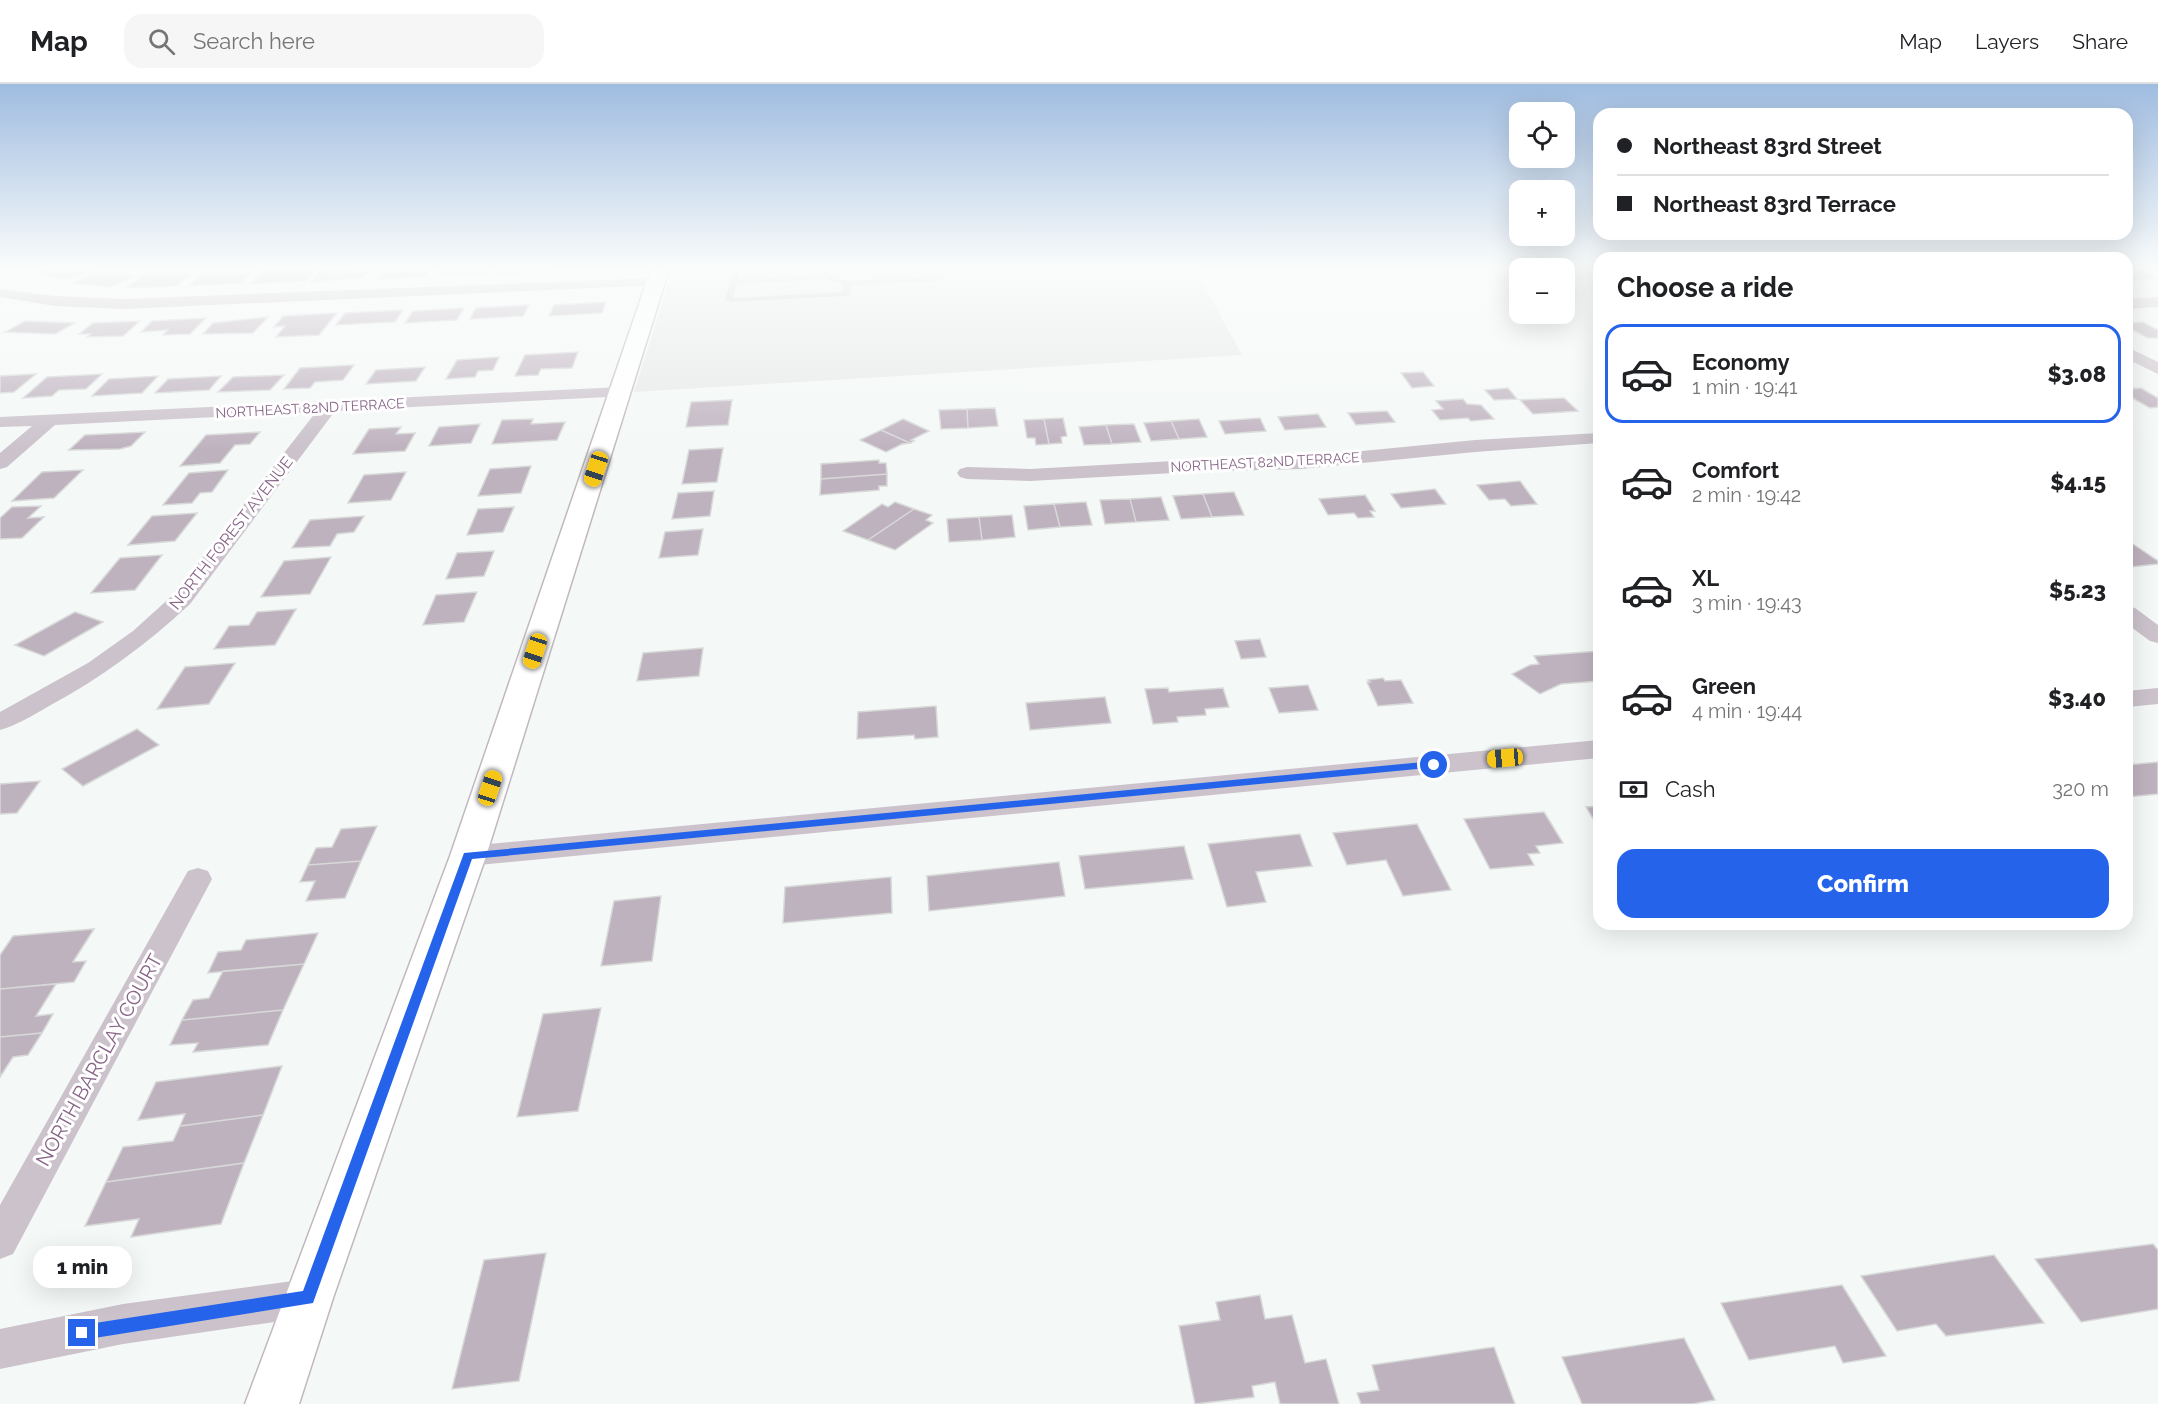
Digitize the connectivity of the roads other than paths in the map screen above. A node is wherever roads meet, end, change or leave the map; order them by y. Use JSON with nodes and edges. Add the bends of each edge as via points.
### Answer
{"nodes":[{"id":1,"x":642,"y":328,"type":"edge"},
{"id":2,"x":2133,"y":355,"type":"edge"},
{"id":3,"x":2158,"y":369,"type":"edge"},
{"id":4,"x":621,"y":392,"type":"junction"},
{"id":5,"x":329,"y":407,"type":"junction"},
{"id":6,"x":50,"y":420,"type":"junction"},
{"id":7,"x":0,"y":422,"type":"edge"},
{"id":8,"x":1593,"y":438,"type":"edge"},
{"id":9,"x":0,"y":463,"type":"edge"},
{"id":10,"x":967,"y":473,"type":"dead end"},
{"id":11,"x":2133,"y":617,"type":"edge"},
{"id":12,"x":2158,"y":636,"type":"edge"},
{"id":13,"x":2158,"y":696,"type":"edge"},
{"id":14,"x":2133,"y":698,"type":"edge"},
{"id":15,"x":0,"y":722,"type":"edge"},
{"id":16,"x":1593,"y":750,"type":"edge"},
{"id":17,"x":468,"y":856,"type":"junction"},
{"id":18,"x":198,"y":879,"type":"dead end"},
{"id":19,"x":0,"y":1241,"type":"edge"},
{"id":20,"x":308,"y":1298,"type":"junction"},
{"id":21,"x":0,"y":1349,"type":"edge"},
{"id":22,"x":272,"y":1404,"type":"edge"}],
"edges":[{"from":1,"to":4,"type":"street"},
{"from":2,"to":3,"type":"street"},
{"from":4,"to":5,"type":"street","name":"NORTHEAST 82ND TERRACE"},
{"from":4,"to":17,"type":"street"},
{"from":5,"to":6,"type":"street","name":"NORTHEAST 82ND TERRACE"},
{"from":5,"to":15,"type":"street","name":"NORTH FOREST AVENUE","via":[[183,599],[159,623],[91,673]]},
{"from":6,"to":7,"type":"street","name":"NORTHEAST 82ND TERRACE"},
{"from":6,"to":9,"type":"street"},
{"from":8,"to":10,"type":"street","name":"NORTHEAST 82ND TERRACE","via":[[1301,463],[1030,476]]},
{"from":11,"to":12,"type":"street"},
{"from":13,"to":14,"type":"street"},
{"from":16,"to":17,"type":"street"},
{"from":17,"to":20,"type":"street"},
{"from":18,"to":19,"type":"street","name":"NORTH BARCLAY COURT"},
{"from":20,"to":21,"type":"street","via":[[123,1324]]},
{"from":20,"to":22,"type":"street"}]}
